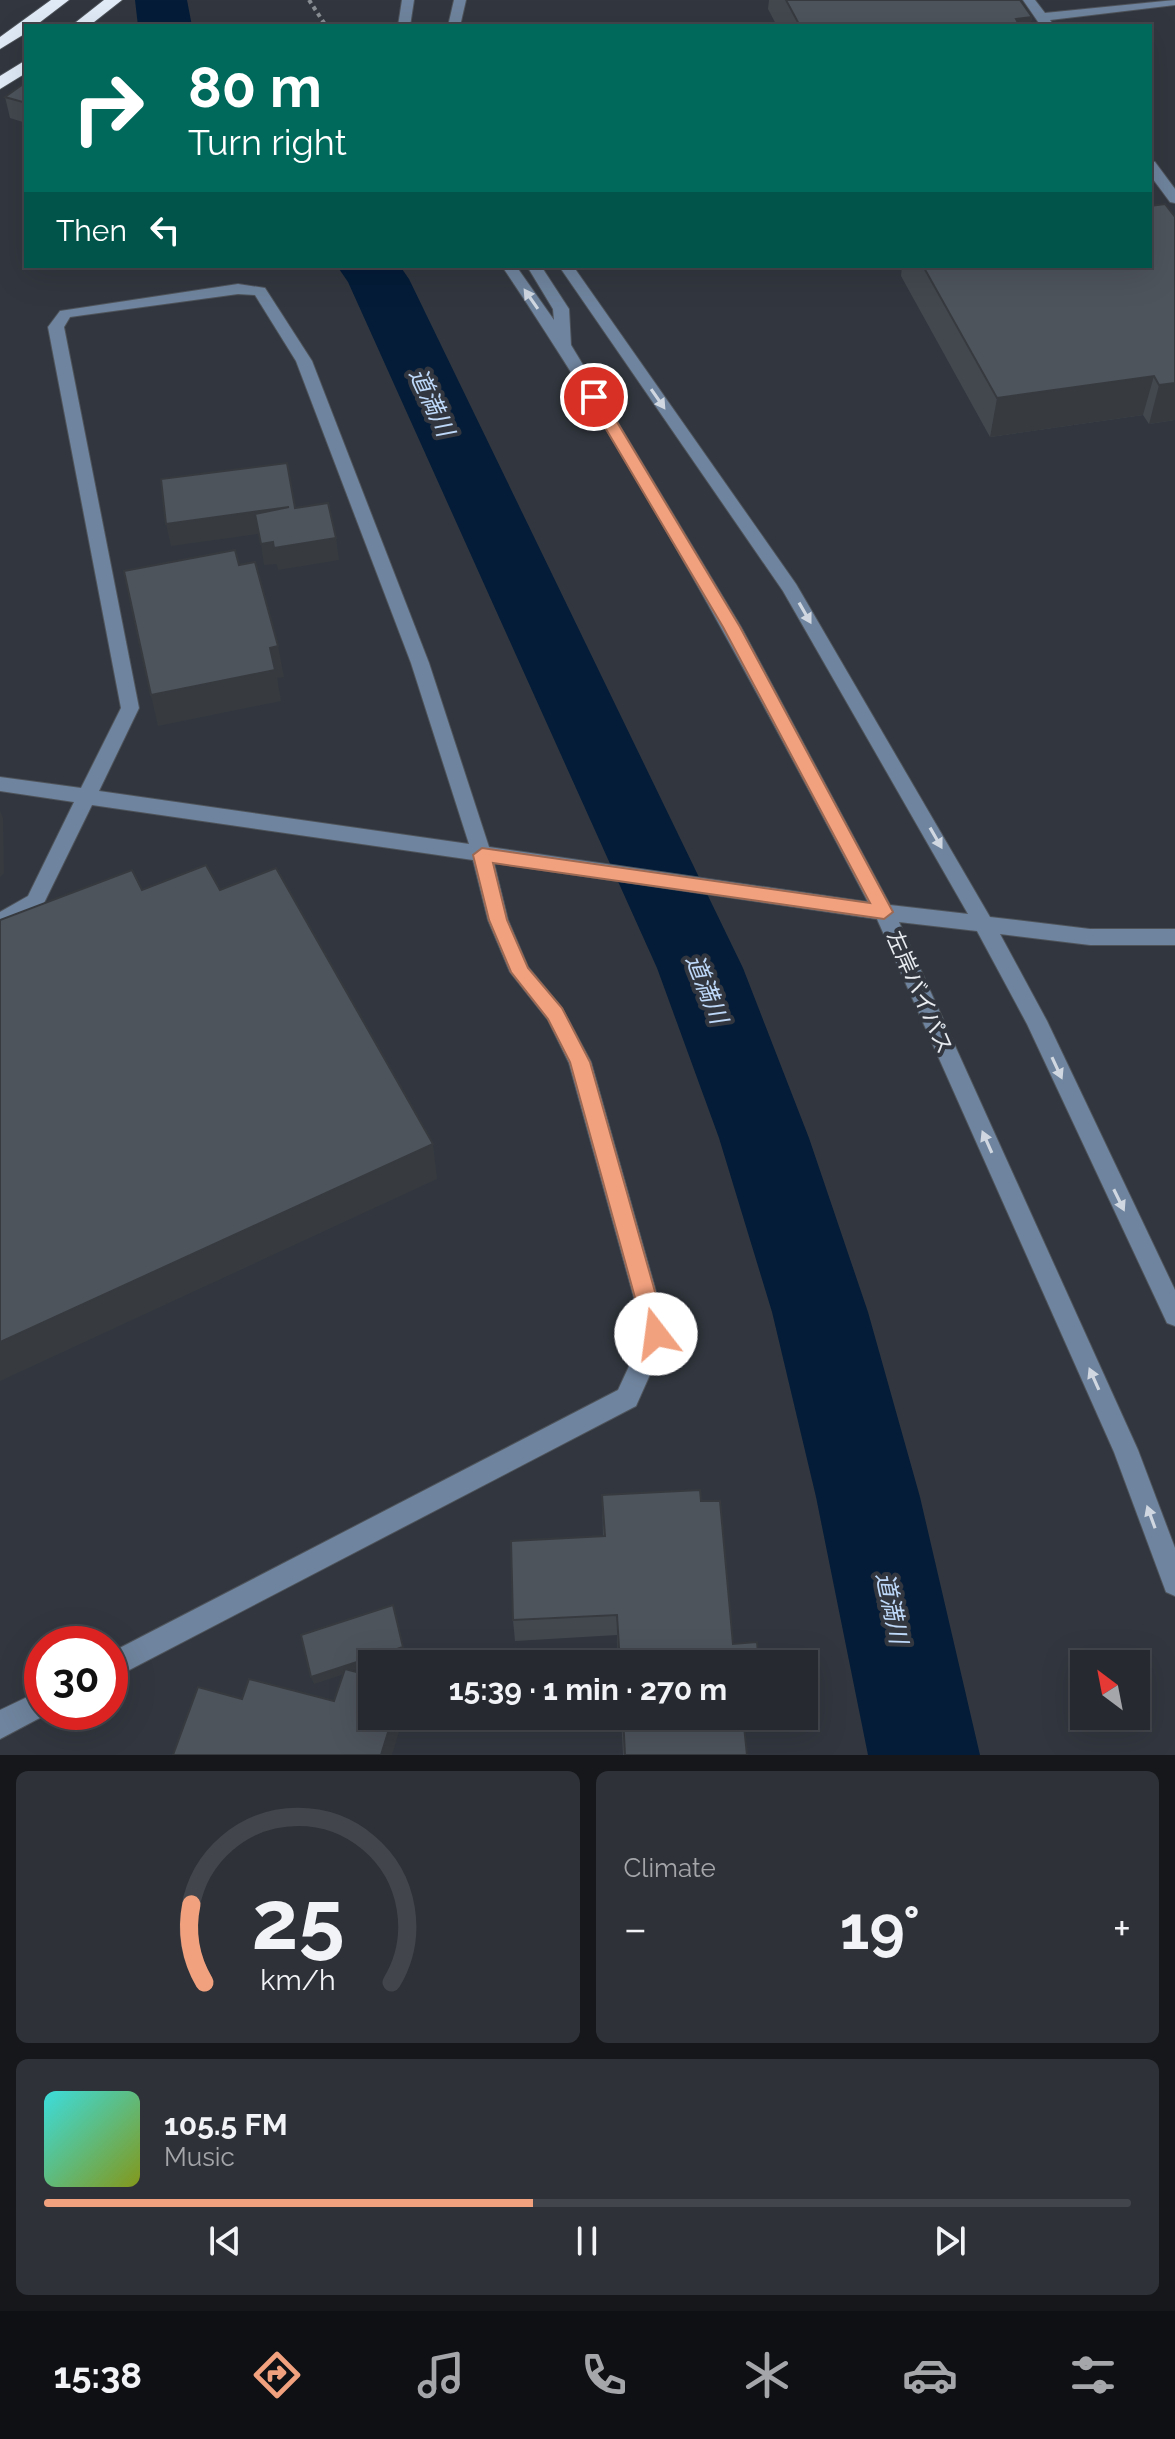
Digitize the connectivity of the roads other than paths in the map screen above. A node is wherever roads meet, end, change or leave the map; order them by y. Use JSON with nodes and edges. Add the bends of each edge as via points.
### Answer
{"nodes":[{"id":1,"x":61,"y":0,"type":"edge"},
{"id":2,"x":408,"y":0,"type":"edge"},
{"id":3,"x":460,"y":0,"type":"edge"},
{"id":4,"x":1029,"y":0,"type":"edge"},
{"id":5,"x":113,"y":1,"type":"edge"},
{"id":6,"x":1175,"y":1,"type":"edge"},
{"id":7,"x":1045,"y":22,"type":"edge"},
{"id":8,"x":28,"y":24,"type":"edge"},
{"id":9,"x":82,"y":24,"type":"edge"},
{"id":10,"x":404,"y":24,"type":"edge"},
{"id":11,"x":454,"y":24,"type":"edge"},
{"id":12,"x":24,"y":27,"type":"edge"},
{"id":13,"x":0,"y":44,"type":"edge"},
{"id":14,"x":24,"y":66,"type":"edge"},
{"id":15,"x":0,"y":84,"type":"edge"},
{"id":16,"x":1152,"y":168,"type":"edge"},
{"id":17,"x":1175,"y":199,"type":"edge"},
{"id":18,"x":510,"y":268,"type":"edge"},
{"id":19,"x":535,"y":268,"type":"edge"},
{"id":20,"x":567,"y":268,"type":"edge"},
{"id":21,"x":563,"y":345,"type":"junction"},
{"id":22,"x":0,"y":784,"type":"edge"},
{"id":23,"x":83,"y":797,"type":"junction"},
{"id":24,"x":482,"y":855,"type":"junction"},
{"id":25,"x":884,"y":912,"type":"junction"},
{"id":26,"x":0,"y":922,"type":"edge"},
{"id":27,"x":984,"y":924,"type":"junction"},
{"id":28,"x":1175,"y":937,"type":"edge"},
{"id":29,"x":1175,"y":1315,"type":"edge"},
{"id":30,"x":1175,"y":1583,"type":"edge"},
{"id":31,"x":128,"y":1658,"type":"edge"},
{"id":32,"x":24,"y":1712,"type":"edge"},
{"id":33,"x":0,"y":1725,"type":"edge"}],
"edges":[{"from":1,"to":8,"type":"highway"},
{"from":2,"to":10,"type":"street"},
{"from":3,"to":11,"type":"street"},
{"from":4,"to":7,"type":"street"},
{"from":5,"to":9,"type":"highway"},
{"from":6,"to":7,"type":"street"},
{"from":12,"to":13,"type":"highway"},
{"from":14,"to":15,"type":"highway"},
{"from":16,"to":17,"type":"street"},
{"from":21,"to":18,"type":"street","name":"左岸バイパス","one_way":true},
{"from":19,"to":21,"type":"street","via":[[561,309]]},
{"from":20,"to":27,"type":"street","one_way":true,"via":[[790,588]]},
{"from":21,"to":25,"type":"street","name":"左岸バイパス","via":[[732,627]]},
{"from":22,"to":23,"type":"street"},
{"from":23,"to":24,"type":"street"},
{"from":23,"to":24,"type":"street","via":[[130,708],[56,327],[65,314],[84,310],[238,289],[260,291],[304,361],[420,663]]},
{"from":23,"to":26,"type":"street","via":[[35,901]]},
{"from":24,"to":25,"type":"street"},
{"from":24,"to":31,"type":"street","via":[[498,920],[520,972],[555,1014],[580,1062],[656,1334],[627,1398]]},
{"from":25,"to":27,"type":"street"},
{"from":30,"to":25,"type":"street","name":"左岸バイパス","one_way":true,"via":[[1126,1450]]},
{"from":27,"to":28,"type":"street","via":[[1090,937]]},
{"from":27,"to":29,"type":"street","one_way":true,"via":[[1036,1021]]},
{"from":32,"to":33,"type":"street"}]}
